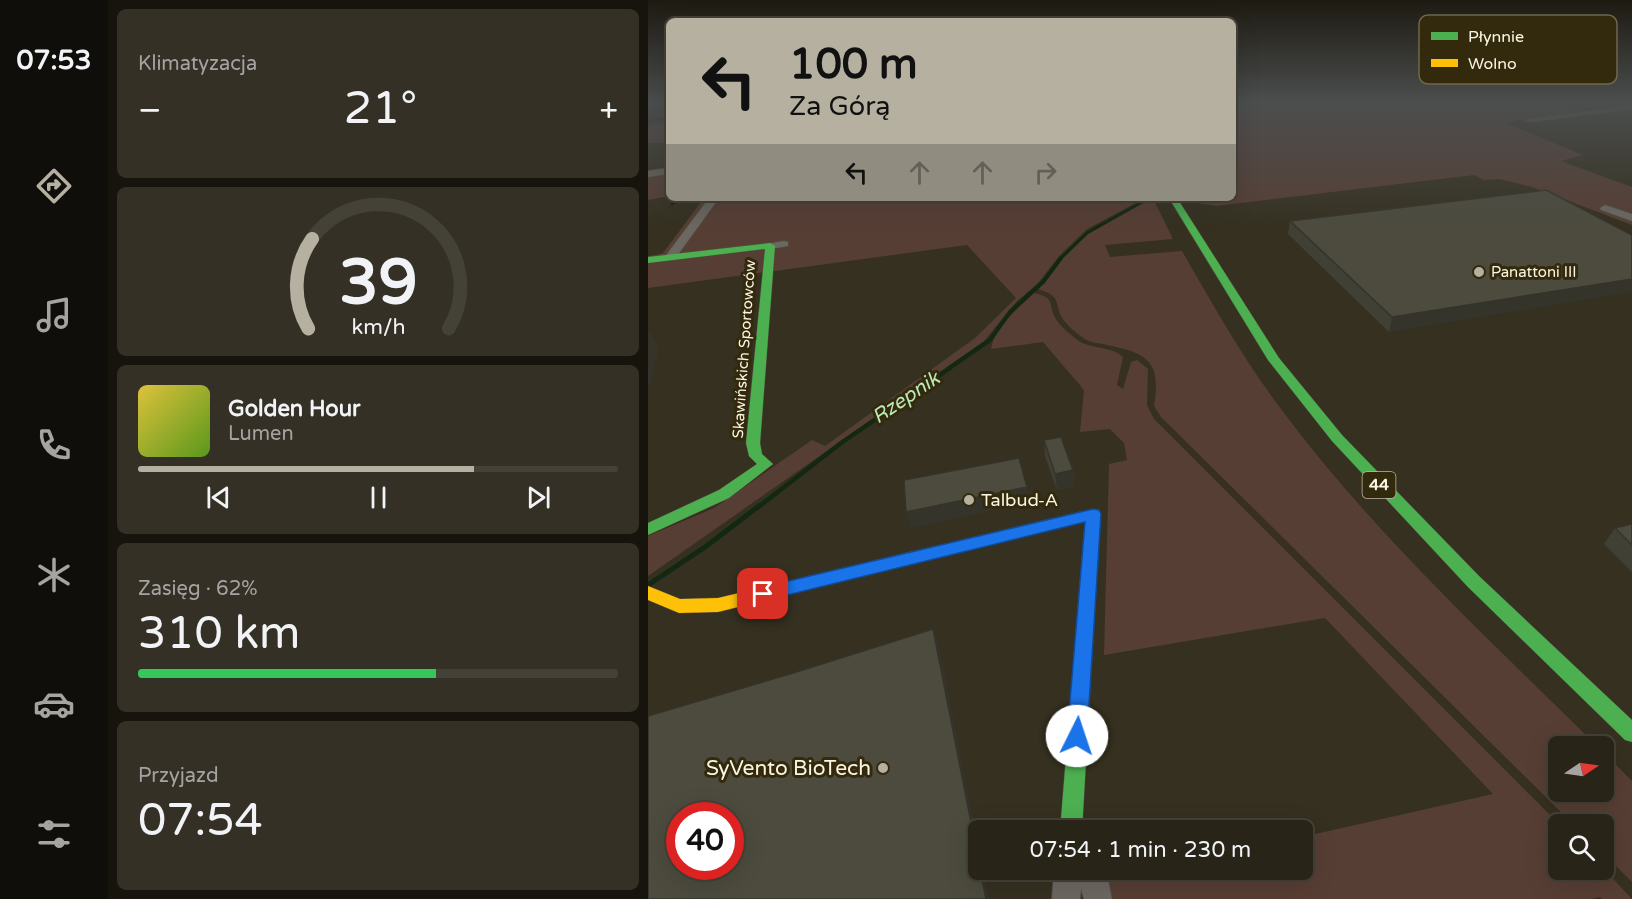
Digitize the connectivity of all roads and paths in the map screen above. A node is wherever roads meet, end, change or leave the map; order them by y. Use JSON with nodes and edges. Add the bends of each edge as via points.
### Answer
{"nodes":[{"id":1,"x":666,"y":171,"type":"edge"},
{"id":2,"x":648,"y":174,"type":"edge"},
{"id":3,"x":712,"y":201,"type":"edge"},
{"id":4,"x":1175,"y":201,"type":"edge"},
{"id":5,"x":1605,"y":208,"type":"dead end"},
{"id":6,"x":1632,"y":218,"type":"edge"},
{"id":7,"x":784,"y":244,"type":"dead end"},
{"id":8,"x":770,"y":246,"type":"junction"},
{"id":9,"x":670,"y":258,"type":"junction"},
{"id":10,"x":648,"y":260,"type":"edge"},
{"id":11,"x":648,"y":529,"type":"edge"},
{"id":12,"x":651,"y":594,"type":"edge"},
{"id":13,"x":1632,"y":733,"type":"edge"},
{"id":14,"x":1072,"y":820,"type":"edge"},
{"id":15,"x":1067,"y":881,"type":"edge"},
{"id":16,"x":1098,"y":899,"type":"edge"}],
"edges":[{"from":1,"to":2,"type":"street"},
{"from":3,"to":9,"type":"street"},
{"from":4,"to":13,"type":"street","number":"44","via":[[1274,360],[1331,431],[1467,576]]},
{"from":5,"to":6,"type":"street"},
{"from":7,"to":8,"type":"street"},
{"from":8,"to":9,"type":"street","name":"Skawińskich Sportowców"},
{"from":8,"to":11,"type":"street","name":"Skawińskich Sportowców","via":[[753,436],[756,456],[766,464],[724,494]]},
{"from":9,"to":10,"type":"street","name":"Skawińskich Sportowców"},
{"from":12,"to":14,"type":"street","via":[[679,606],[718,604],[1093,514]]},
{"from":15,"to":16,"type":"street","via":[[1095,877]]}]}
